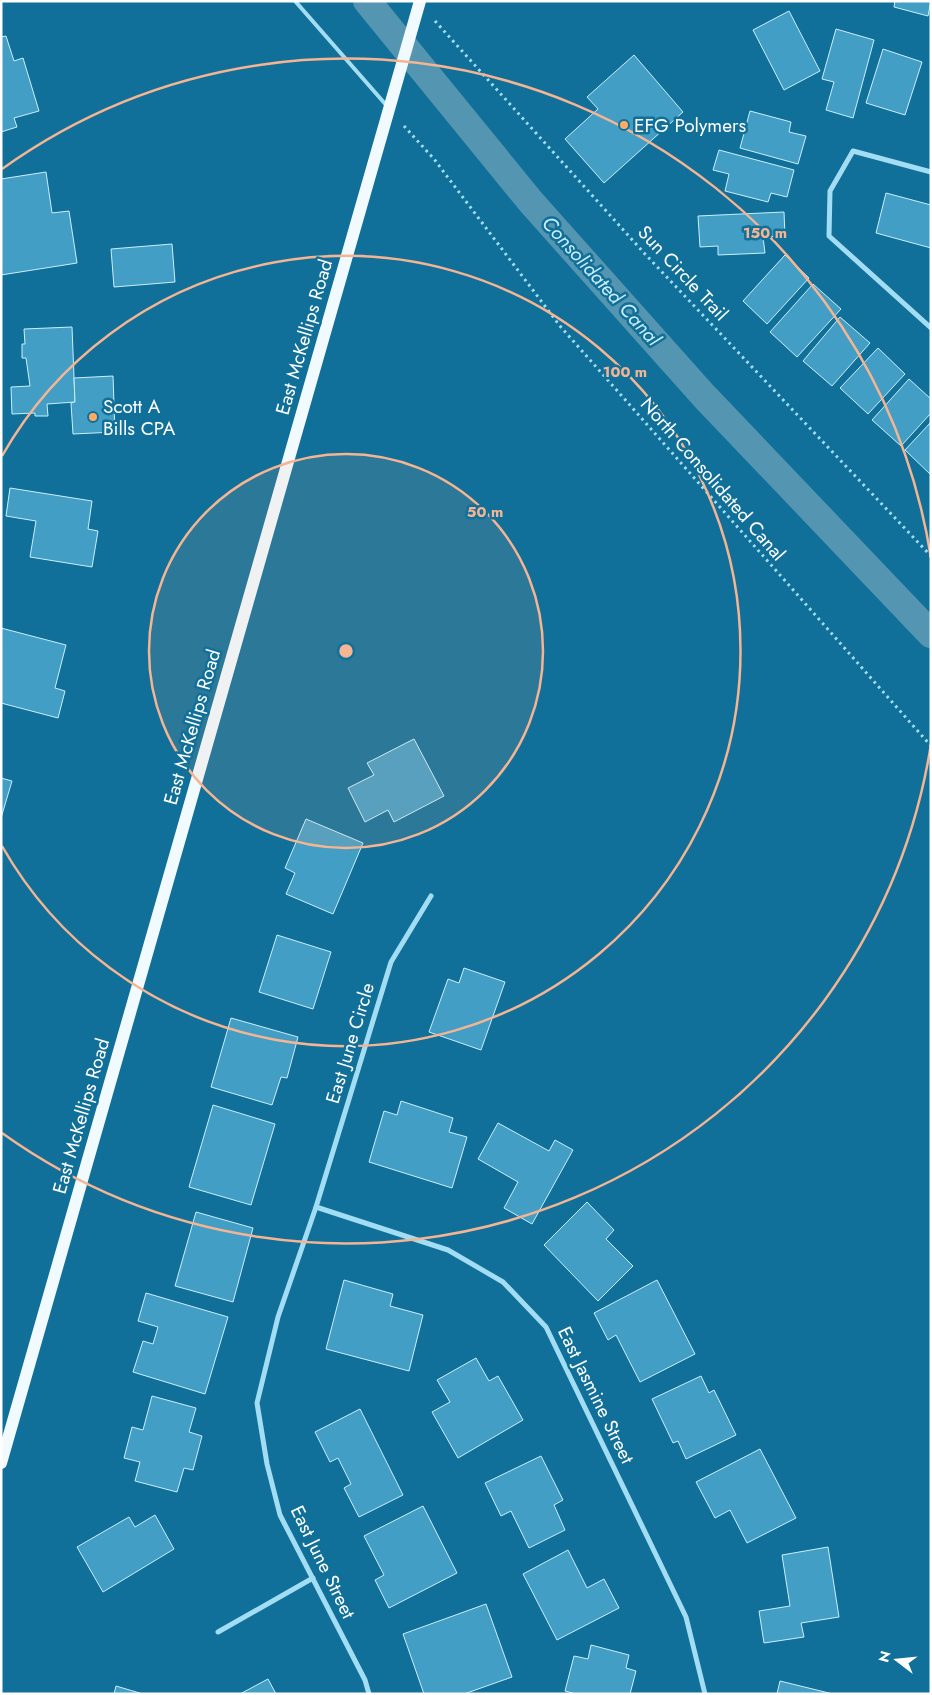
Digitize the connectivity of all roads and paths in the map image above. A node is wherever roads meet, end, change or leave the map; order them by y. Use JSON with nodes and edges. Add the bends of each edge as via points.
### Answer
{"nodes":[{"id":1,"x":295,"y":1,"type":"edge"},
{"id":2,"x":419,"y":2,"type":"edge"},
{"id":3,"x":389,"y":108,"type":"junction"},
{"id":4,"x":931,"y":172,"type":"edge"},
{"id":5,"x":931,"y":328,"type":"edge"},
{"id":6,"x":931,"y":556,"type":"edge"},
{"id":7,"x":931,"y":746,"type":"edge"},
{"id":8,"x":431,"y":896,"type":"dead end"},
{"id":9,"x":316,"y":1207,"type":"junction"},
{"id":10,"x":1,"y":1463,"type":"edge"},
{"id":11,"x":313,"y":1578,"type":"junction"},
{"id":12,"x":218,"y":1632,"type":"dead end"},
{"id":13,"x":369,"y":1694,"type":"edge"},
{"id":14,"x":705,"y":1694,"type":"edge"}],
"edges":[{"from":1,"to":3,"type":"lane"},
{"from":2,"to":3,"type":"main road","name":"East McKellips Road"},
{"from":2,"to":6,"type":"path","name":"Sun Circle Trail","via":[[645,254]]},
{"from":3,"to":7,"type":"path","name":"North Consolidated Canal","via":[[434,159],[560,326]]},
{"from":3,"to":10,"type":"main road","name":"East McKellips Road"},
{"from":4,"to":5,"type":"street","via":[[853,151],[830,191],[829,236]]},
{"from":8,"to":9,"type":"street","name":"East June Circle","via":[[391,962]]},
{"from":9,"to":11,"type":"street","name":"East June Street","via":[[278,1317],[257,1404],[280,1515]]},
{"from":9,"to":14,"type":"street","name":"East Jasmine Street","via":[[448,1250],[503,1282],[546,1327],[686,1617]]},
{"from":11,"to":12,"type":"street"},
{"from":11,"to":13,"type":"street","name":"East June Street"}]}
